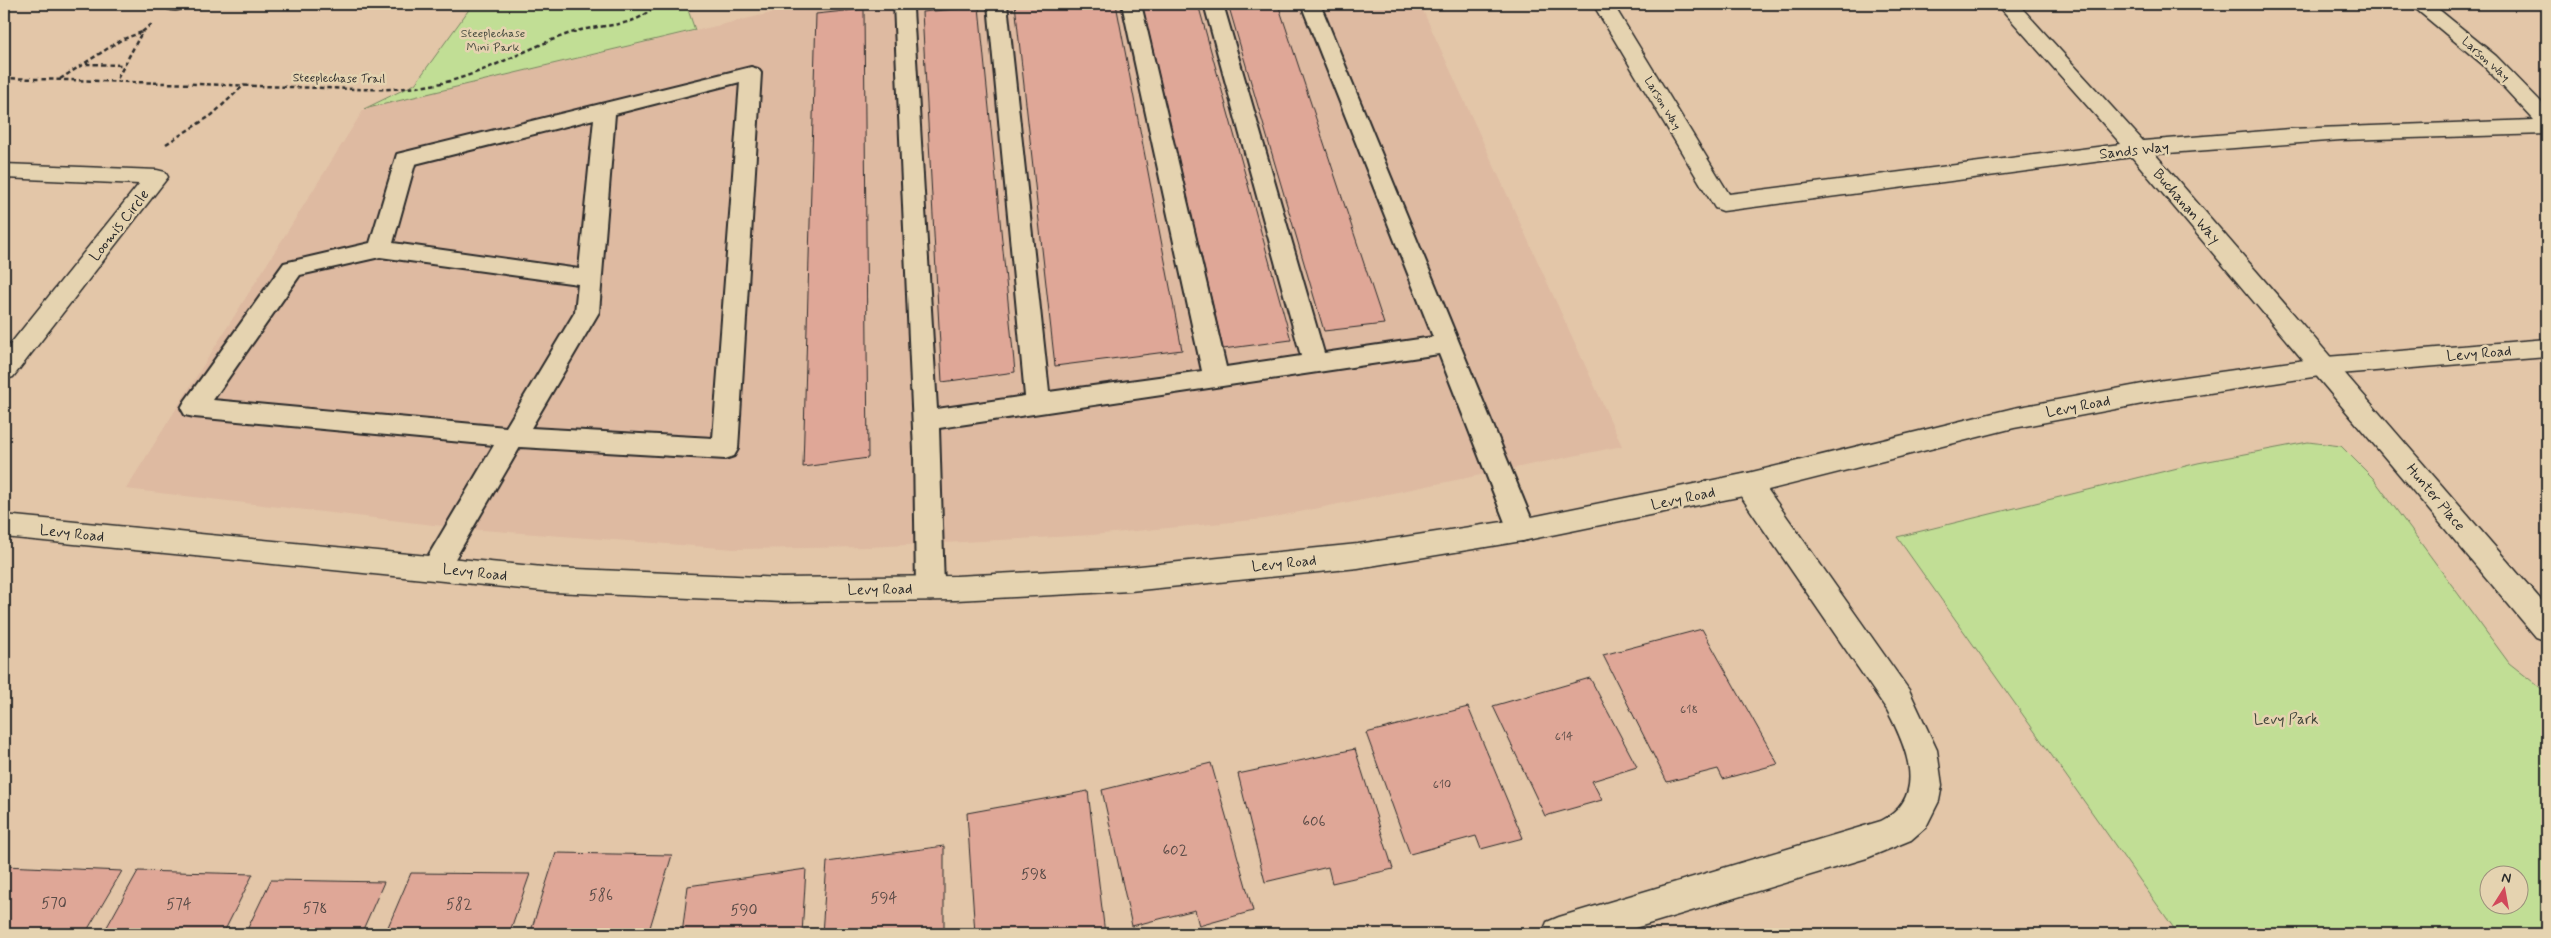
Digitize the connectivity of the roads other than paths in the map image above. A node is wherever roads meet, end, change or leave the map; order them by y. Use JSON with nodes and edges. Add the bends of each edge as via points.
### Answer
{"nodes":[{"id":1,"x":908,"y":4,"type":"edge"},
{"id":2,"x":997,"y":4,"type":"edge"},
{"id":3,"x":1131,"y":4,"type":"edge"},
{"id":4,"x":1213,"y":4,"type":"edge"},
{"id":5,"x":1312,"y":4,"type":"edge"},
{"id":6,"x":1603,"y":4,"type":"edge"},
{"id":7,"x":2007,"y":4,"type":"edge"},
{"id":8,"x":2420,"y":4,"type":"edge"},
{"id":9,"x":605,"y":110,"type":"junction"},
{"id":10,"x":2547,"y":121,"type":"edge"},
{"id":11,"x":2547,"y":127,"type":"edge"},
{"id":12,"x":2137,"y":148,"type":"junction"},
{"id":13,"x":4,"y":171,"type":"edge"},
{"id":14,"x":1723,"y":203,"type":"joint"},
{"id":15,"x":380,"y":250,"type":"junction"},
{"id":16,"x":589,"y":278,"type":"junction"},
{"id":17,"x":1448,"y":344,"type":"junction"},
{"id":18,"x":2547,"y":348,"type":"edge"},
{"id":19,"x":1316,"y":363,"type":"junction"},
{"id":20,"x":2326,"y":366,"type":"junction"},
{"id":21,"x":4,"y":370,"type":"edge"},
{"id":22,"x":1216,"y":378,"type":"junction"},
{"id":23,"x":1038,"y":404,"type":"junction"},
{"id":24,"x":925,"y":420,"type":"junction"},
{"id":25,"x":512,"y":437,"type":"junction"},
{"id":26,"x":1748,"y":484,"type":"junction"},
{"id":27,"x":4,"y":526,"type":"edge"},
{"id":28,"x":1522,"y":530,"type":"junction"},
{"id":29,"x":435,"y":568,"type":"junction"},
{"id":30,"x":930,"y":588,"type":"junction"},
{"id":31,"x":2547,"y":628,"type":"edge"},
{"id":32,"x":1559,"y":934,"type":"edge"}],
"edges":[{"from":1,"to":24,"type":"lane","via":[[903,5]]},
{"from":2,"to":23,"type":"lane"},
{"from":3,"to":22,"type":"lane"},
{"from":4,"to":19,"type":"lane"},
{"from":5,"to":17,"type":"lane"},
{"from":6,"to":14,"type":"street","name":"Larson Way"},
{"from":7,"to":12,"type":"street","name":"Buchanan Way"},
{"from":8,"to":10,"type":"street","name":"Larson Way","via":[[2489,60]]},
{"from":9,"to":15,"type":"lane","via":[[405,159]]},
{"from":9,"to":16,"type":"lane"},
{"from":9,"to":25,"type":"lane","via":[[751,73],[725,449]]},
{"from":11,"to":12,"type":"street","name":"Sands Way","via":[[2279,136]]},
{"from":12,"to":14,"type":"street","name":"Sands Way"},
{"from":12,"to":20,"type":"street","name":"Buchanan Way"},
{"from":13,"to":21,"type":"street","name":"Loomis Circle","via":[[157,177]]},
{"from":15,"to":16,"type":"lane"},
{"from":15,"to":25,"type":"lane","via":[[292,268],[194,408]]},
{"from":16,"to":25,"type":"lane","via":[[586,312]]},
{"from":17,"to":19,"type":"lane"},
{"from":17,"to":28,"type":"lane"},
{"from":18,"to":20,"type":"street","name":"Levy Road"},
{"from":19,"to":22,"type":"lane"},
{"from":20,"to":26,"type":"street","name":"Levy Road","via":[[2164,390],[2014,418]]},
{"from":20,"to":31,"type":"street","name":"Hunter Place"},
{"from":22,"to":23,"type":"lane"},
{"from":23,"to":24,"type":"lane"},
{"from":24,"to":30,"type":"lane"},
{"from":25,"to":29,"type":"lane"},
{"from":26,"to":28,"type":"street","name":"Levy Road"},
{"from":26,"to":32,"type":"street","via":[[1913,726],[1927,770],[1925,793],[1918,812],[1899,829],[1867,842]]},
{"from":27,"to":29,"type":"street","name":"Levy Road"},
{"from":28,"to":30,"type":"street","name":"Levy Road","via":[[1358,556],[1130,579]]},
{"from":29,"to":30,"type":"street","name":"Levy Road","via":[[553,580],[772,589]]}]}
